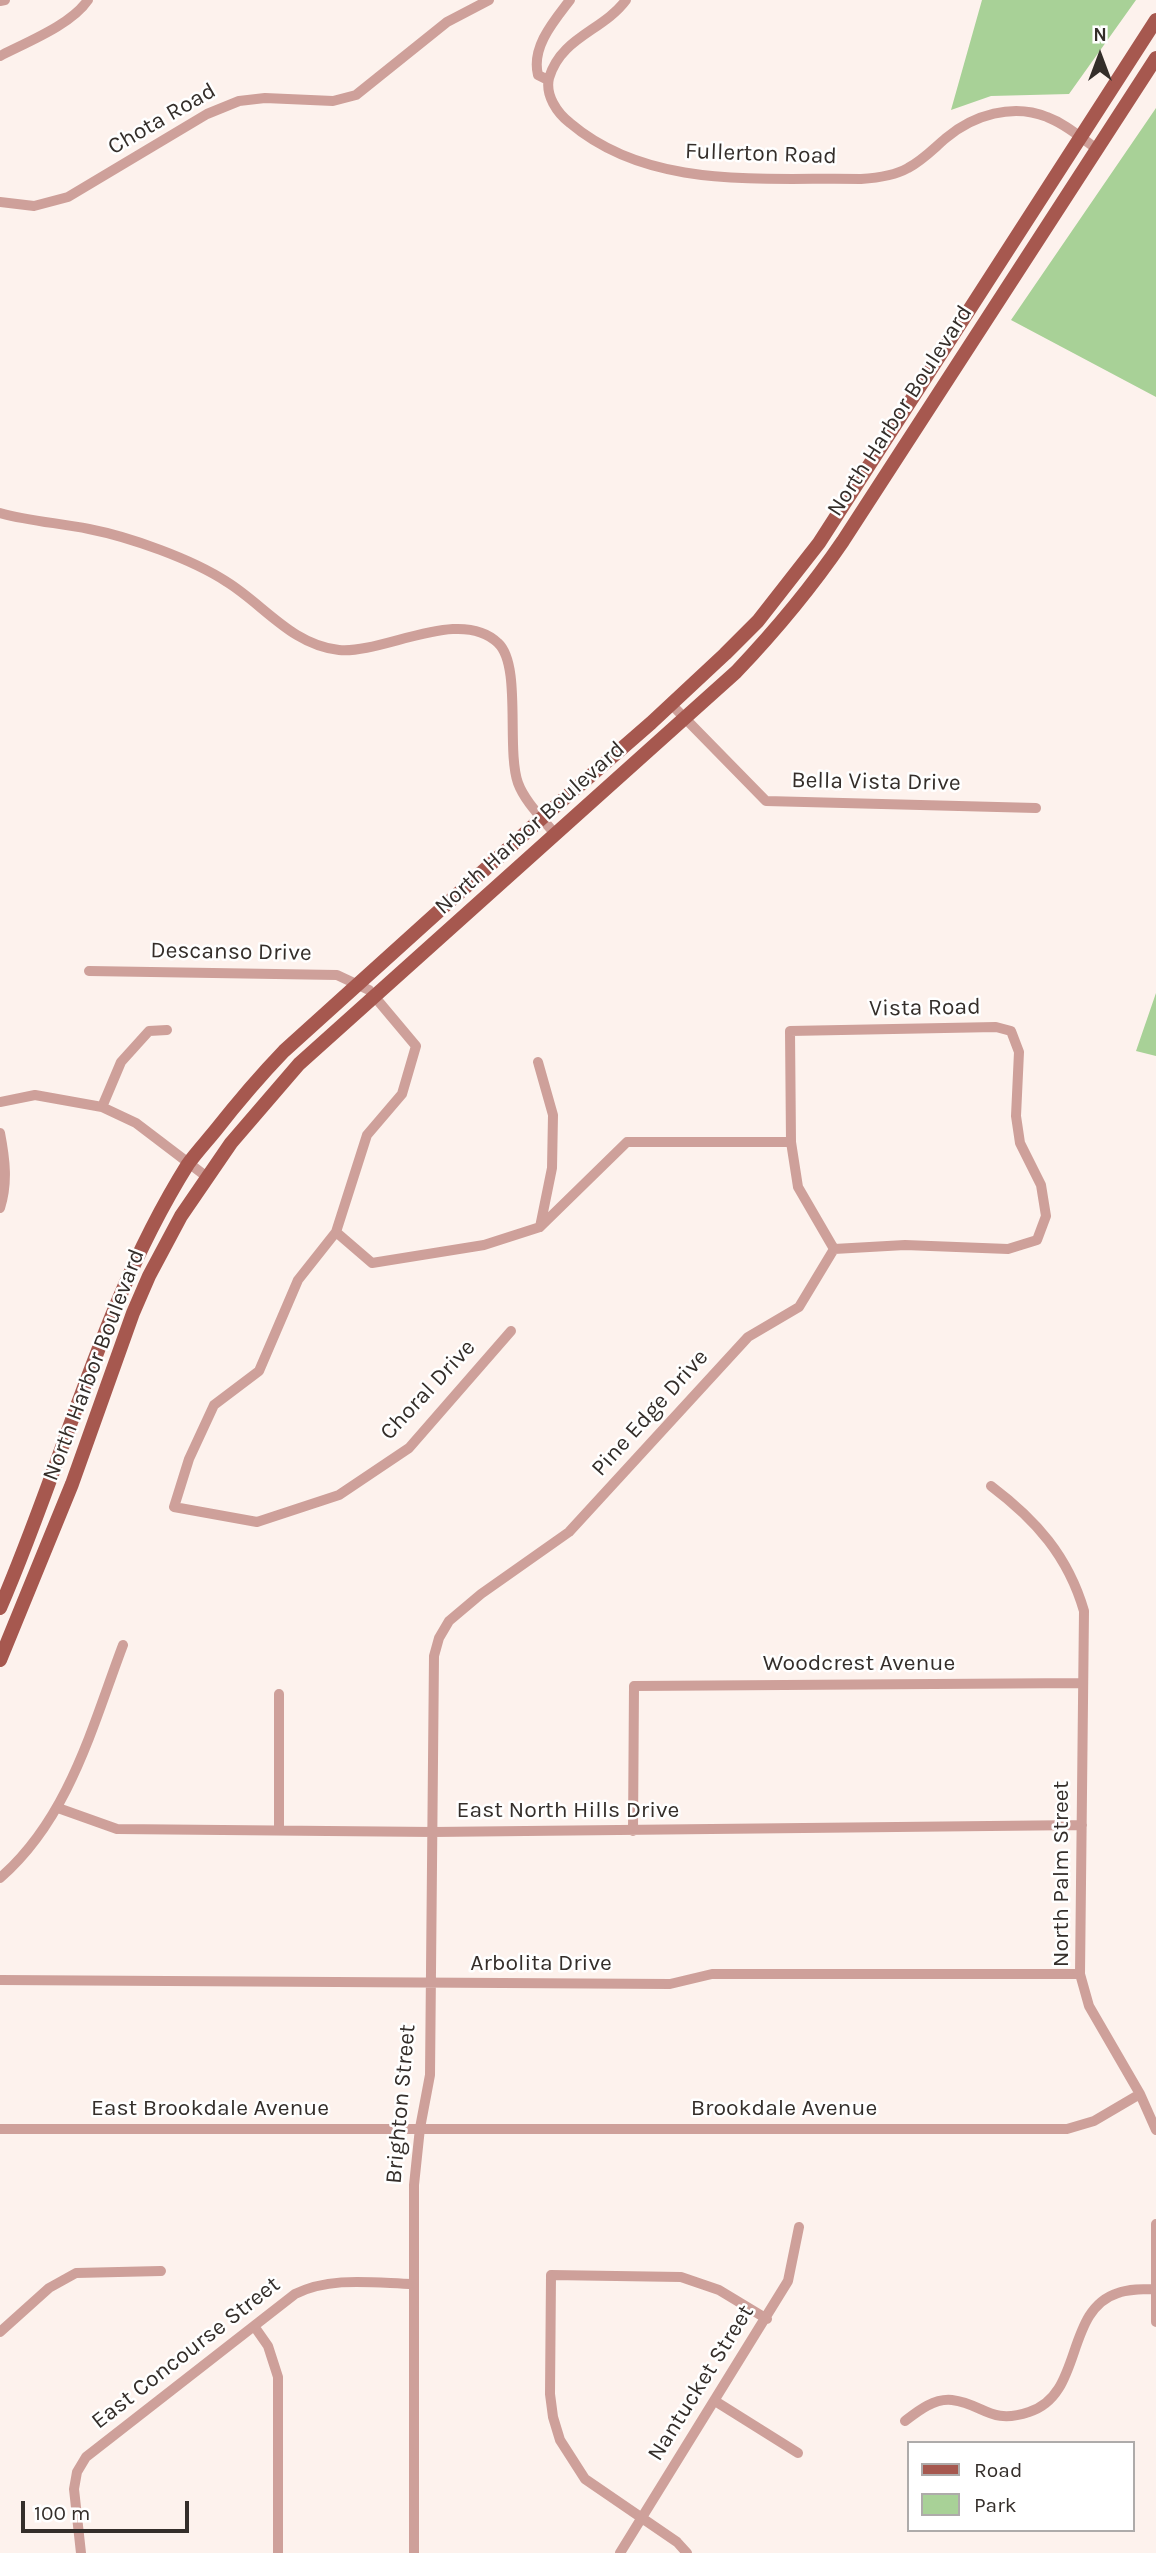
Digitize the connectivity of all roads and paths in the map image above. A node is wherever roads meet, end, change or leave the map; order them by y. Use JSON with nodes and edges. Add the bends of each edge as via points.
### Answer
{"nodes":[{"id":1,"x":88,"y":0,"type":"edge"},
{"id":2,"x":489,"y":0,"type":"edge"},
{"id":3,"x":570,"y":0,"type":"edge"},
{"id":4,"x":626,"y":0,"type":"edge"},
{"id":5,"x":1156,"y":20,"type":"edge"},
{"id":6,"x":0,"y":56,"type":"edge"},
{"id":7,"x":1156,"y":58,"type":"edge"},
{"id":8,"x":548,"y":80,"type":"junction"},
{"id":9,"x":1079,"y":137,"type":"junction"},
{"id":10,"x":1097,"y":149,"type":"junction"},
{"id":11,"x":0,"y":202,"type":"edge"},
{"id":12,"x":0,"y":513,"type":"edge"},
{"id":13,"x":671,"y":704,"type":"junction"},
{"id":14,"x":684,"y":719,"type":"junction"},
{"id":15,"x":1036,"y":807,"type":"dead end"},
{"id":16,"x":542,"y":818,"type":"junction"},
{"id":17,"x":555,"y":834,"type":"junction"},
{"id":18,"x":89,"y":971,"type":"dead end"},
{"id":19,"x":367,"y":990,"type":"junction"},
{"id":20,"x":167,"y":1030,"type":"dead end"},
{"id":21,"x":538,"y":1062,"type":"dead end"},
{"id":22,"x":0,"y":1102,"type":"edge"},
{"id":23,"x":102,"y":1107,"type":"junction"},
{"id":24,"x":0,"y":1133,"type":"edge"},
{"id":25,"x":791,"y":1142,"type":"junction"},
{"id":26,"x":189,"y":1163,"type":"junction"},
{"id":27,"x":207,"y":1177,"type":"junction"},
{"id":28,"x":0,"y":1208,"type":"edge"},
{"id":29,"x":540,"y":1227,"type":"junction"},
{"id":30,"x":336,"y":1232,"type":"junction"},
{"id":31,"x":834,"y":1248,"type":"junction"},
{"id":32,"x":511,"y":1331,"type":"dead end"},
{"id":33,"x":991,"y":1486,"type":"dead end"},
{"id":34,"x":481,"y":1594,"type":"joint"},
{"id":35,"x":0,"y":1608,"type":"edge"},
{"id":36,"x":123,"y":1644,"type":"dead end"},
{"id":37,"x":0,"y":1660,"type":"edge"},
{"id":38,"x":1083,"y":1683,"type":"junction"},
{"id":39,"x":279,"y":1694,"type":"dead end"},
{"id":40,"x":58,"y":1808,"type":"junction"},
{"id":41,"x":1082,"y":1825,"type":"junction"},
{"id":42,"x":279,"y":1830,"type":"junction"},
{"id":43,"x":633,"y":1830,"type":"junction"},
{"id":44,"x":433,"y":1832,"type":"junction"},
{"id":45,"x":0,"y":1878,"type":"edge"},
{"id":46,"x":1080,"y":1974,"type":"junction"},
{"id":47,"x":0,"y":1980,"type":"edge"},
{"id":48,"x":431,"y":1984,"type":"junction"},
{"id":49,"x":1140,"y":2094,"type":"junction"},
{"id":50,"x":420,"y":2128,"type":"junction"},
{"id":51,"x":0,"y":2129,"type":"edge"},
{"id":52,"x":1156,"y":2130,"type":"edge"},
{"id":53,"x":1156,"y":2224,"type":"edge"},
{"id":54,"x":799,"y":2228,"type":"dead end"},
{"id":55,"x":161,"y":2271,"type":"dead end"},
{"id":56,"x":414,"y":2284,"type":"junction"},
{"id":57,"x":1155,"y":2289,"type":"edge"},
{"id":58,"x":766,"y":2319,"type":"junction"},
{"id":59,"x":1156,"y":2322,"type":"edge"},
{"id":60,"x":254,"y":2326,"type":"junction"},
{"id":61,"x":0,"y":2332,"type":"edge"},
{"id":62,"x":715,"y":2401,"type":"junction"},
{"id":63,"x":905,"y":2421,"type":"dead end"},
{"id":64,"x":798,"y":2453,"type":"dead end"},
{"id":65,"x":641,"y":2519,"type":"junction"},
{"id":66,"x":81,"y":2553,"type":"edge"},
{"id":67,"x":278,"y":2553,"type":"edge"},
{"id":68,"x":414,"y":2553,"type":"edge"},
{"id":69,"x":620,"y":2553,"type":"edge"},
{"id":70,"x":687,"y":2553,"type":"edge"}],
"edges":[{"from":1,"to":6,"type":"street","via":[[47,32]]},
{"from":2,"to":11,"type":"street","name":"Chota Road","via":[[447,22],[356,95],[333,101],[239,101],[207,114],[68,197],[34,206]]},
{"from":3,"to":8,"type":"street","via":[[546,33],[537,58],[538,75]]},
{"from":4,"to":8,"type":"street","via":[[559,55]]},
{"from":5,"to":9,"type":"main road","name":"North Harbor Boulevard"},
{"from":7,"to":10,"type":"main road","name":"North Harbor Boulevard"},
{"from":8,"to":9,"type":"street","name":"Fullerton Road","via":[[552,102],[581,132],[644,163],[709,176],[883,177],[914,165],[961,127],[1005,112],[1046,116]]},
{"from":9,"to":10,"type":"street","name":"Fullerton Road"},
{"from":9,"to":13,"type":"main road","name":"North Harbor Boulevard","via":[[802,567],[758,621]]},
{"from":10,"to":14,"type":"main road","name":"North Harbor Boulevard","via":[[821,573],[768,639]]},
{"from":12,"to":16,"type":"street","via":[[99,531],[190,563],[228,582],[284,627],[320,646],[359,650],[456,630],[490,636],[502,648],[508,664],[516,775],[522,792]]},
{"from":13,"to":14,"type":"street","name":"Bella Vista Drive"},
{"from":13,"to":16,"type":"main road","name":"North Harbor Boulevard"},
{"from":14,"to":15,"type":"street","name":"Bella Vista Drive","via":[[766,801]]},
{"from":14,"to":17,"type":"main road","name":"North Harbor Boulevard"},
{"from":16,"to":17,"type":"street"},
{"from":16,"to":19,"type":"main road","name":"North Harbor Boulevard"},
{"from":17,"to":19,"type":"main road","name":"North Harbor Boulevard"},
{"from":18,"to":19,"type":"street","name":"Descanso Drive","via":[[337,975]]},
{"from":19,"to":26,"type":"main road","name":"North Harbor Boulevard","via":[[260,1076]]},
{"from":19,"to":27,"type":"main road","name":"North Harbor Boulevard","via":[[250,1119]]},
{"from":19,"to":30,"type":"street","via":[[416,1045],[402,1094],[367,1135]]},
{"from":20,"to":23,"type":"street","via":[[149,1031],[121,1062]]},
{"from":21,"to":29,"type":"street","via":[[553,1115],[552,1168]]},
{"from":22,"to":23,"type":"street","via":[[35,1095]]},
{"from":23,"to":26,"type":"street","via":[[136,1123]]},
{"from":24,"to":28,"type":"street","via":[[5,1159]]},
{"from":25,"to":29,"type":"street","via":[[627,1142]]},
{"from":25,"to":31,"type":"street","name":"Vista Road","via":[[798,1187]]},
{"from":25,"to":31,"type":"street","name":"Vista Road","via":[[790,1031],[996,1027],[1011,1031],[1018,1052],[1020,1143],[1041,1185],[1046,1216],[1038,1240],[1008,1249]]},
{"from":26,"to":27,"type":"street"},
{"from":26,"to":35,"type":"main road","name":"North Harbor Boulevard","via":[[113,1311]]},
{"from":27,"to":37,"type":"main road","name":"North Harbor Boulevard","via":[[144,1288],[72,1484]]},
{"from":29,"to":30,"type":"street","via":[[484,1245],[372,1264]]},
{"from":30,"to":32,"type":"street","name":"Choral Drive","via":[[298,1280],[260,1371],[214,1405],[189,1459],[174,1507],[257,1522],[339,1495],[409,1448]]},
{"from":31,"to":34,"type":"street","name":"Pine Edge Drive","via":[[799,1307],[748,1337],[569,1532]]},
{"from":33,"to":38,"type":"street","name":"North Palm Street","via":[[1049,1539],[1067,1568],[1084,1611]]},
{"from":34,"to":44,"type":"street","name":"Brighton Street","via":[[449,1621],[434,1656]]},
{"from":36,"to":40,"type":"street"},
{"from":38,"to":41,"type":"street","name":"North Palm Street"},
{"from":38,"to":43,"type":"street","name":"Woodcrest Avenue","via":[[634,1686]]},
{"from":39,"to":42,"type":"street"},
{"from":40,"to":42,"type":"street","name":"East North Hills Drive","via":[[117,1829]]},
{"from":40,"to":45,"type":"street","via":[[28,1851]]},
{"from":41,"to":43,"type":"street","name":"East North Hills Drive"},
{"from":41,"to":46,"type":"street","name":"North Palm Street"},
{"from":42,"to":44,"type":"street","name":"East North Hills Drive"},
{"from":43,"to":44,"type":"street","name":"East North Hills Drive"},
{"from":44,"to":48,"type":"street","name":"Brighton Street"},
{"from":46,"to":48,"type":"street","name":"Arbolita Drive","via":[[712,1974],[670,1984]]},
{"from":46,"to":49,"type":"street","name":"North Palm Street","via":[[1089,2006]]},
{"from":47,"to":48,"type":"street","name":"Arbolita Drive"},
{"from":48,"to":50,"type":"street","name":"Brighton Street","via":[[430,2076]]},
{"from":49,"to":50,"type":"street","name":"Brookdale Avenue","via":[[1094,2121],[1067,2129]]},
{"from":49,"to":52,"type":"street","name":"North Palm Street"},
{"from":50,"to":51,"type":"street","name":"East Brookdale Avenue"},
{"from":50,"to":56,"type":"street","name":"Brighton Street","via":[[414,2185]]},
{"from":53,"to":57,"type":"street"},
{"from":54,"to":58,"type":"street","name":"Nantucket Street","via":[[788,2281]]},
{"from":55,"to":61,"type":"street","via":[[76,2273],[49,2288]]},
{"from":56,"to":60,"type":"street","name":"East Concourse Street","via":[[329,2282],[310,2286]]},
{"from":56,"to":68,"type":"street","name":"Brighton Street"},
{"from":57,"to":59,"type":"street"},
{"from":57,"to":63,"type":"street","via":[[1116,2293],[1098,2304],[1077,2342],[1061,2387],[1032,2412],[1011,2417],[989,2415],[952,2400],[921,2408]]},
{"from":58,"to":62,"type":"street","name":"Nantucket Street"},
{"from":58,"to":65,"type":"street","via":[[719,2290],[681,2277],[551,2275],[550,2394],[560,2440],[585,2479]]},
{"from":60,"to":66,"type":"street","name":"East Concourse Street","via":[[86,2457],[74,2489]]},
{"from":60,"to":67,"type":"street","via":[[268,2346],[278,2377]]},
{"from":62,"to":64,"type":"street"},
{"from":62,"to":65,"type":"street","name":"Nantucket Street"},
{"from":65,"to":69,"type":"street","name":"Nantucket Street"},
{"from":65,"to":70,"type":"street"}]}
